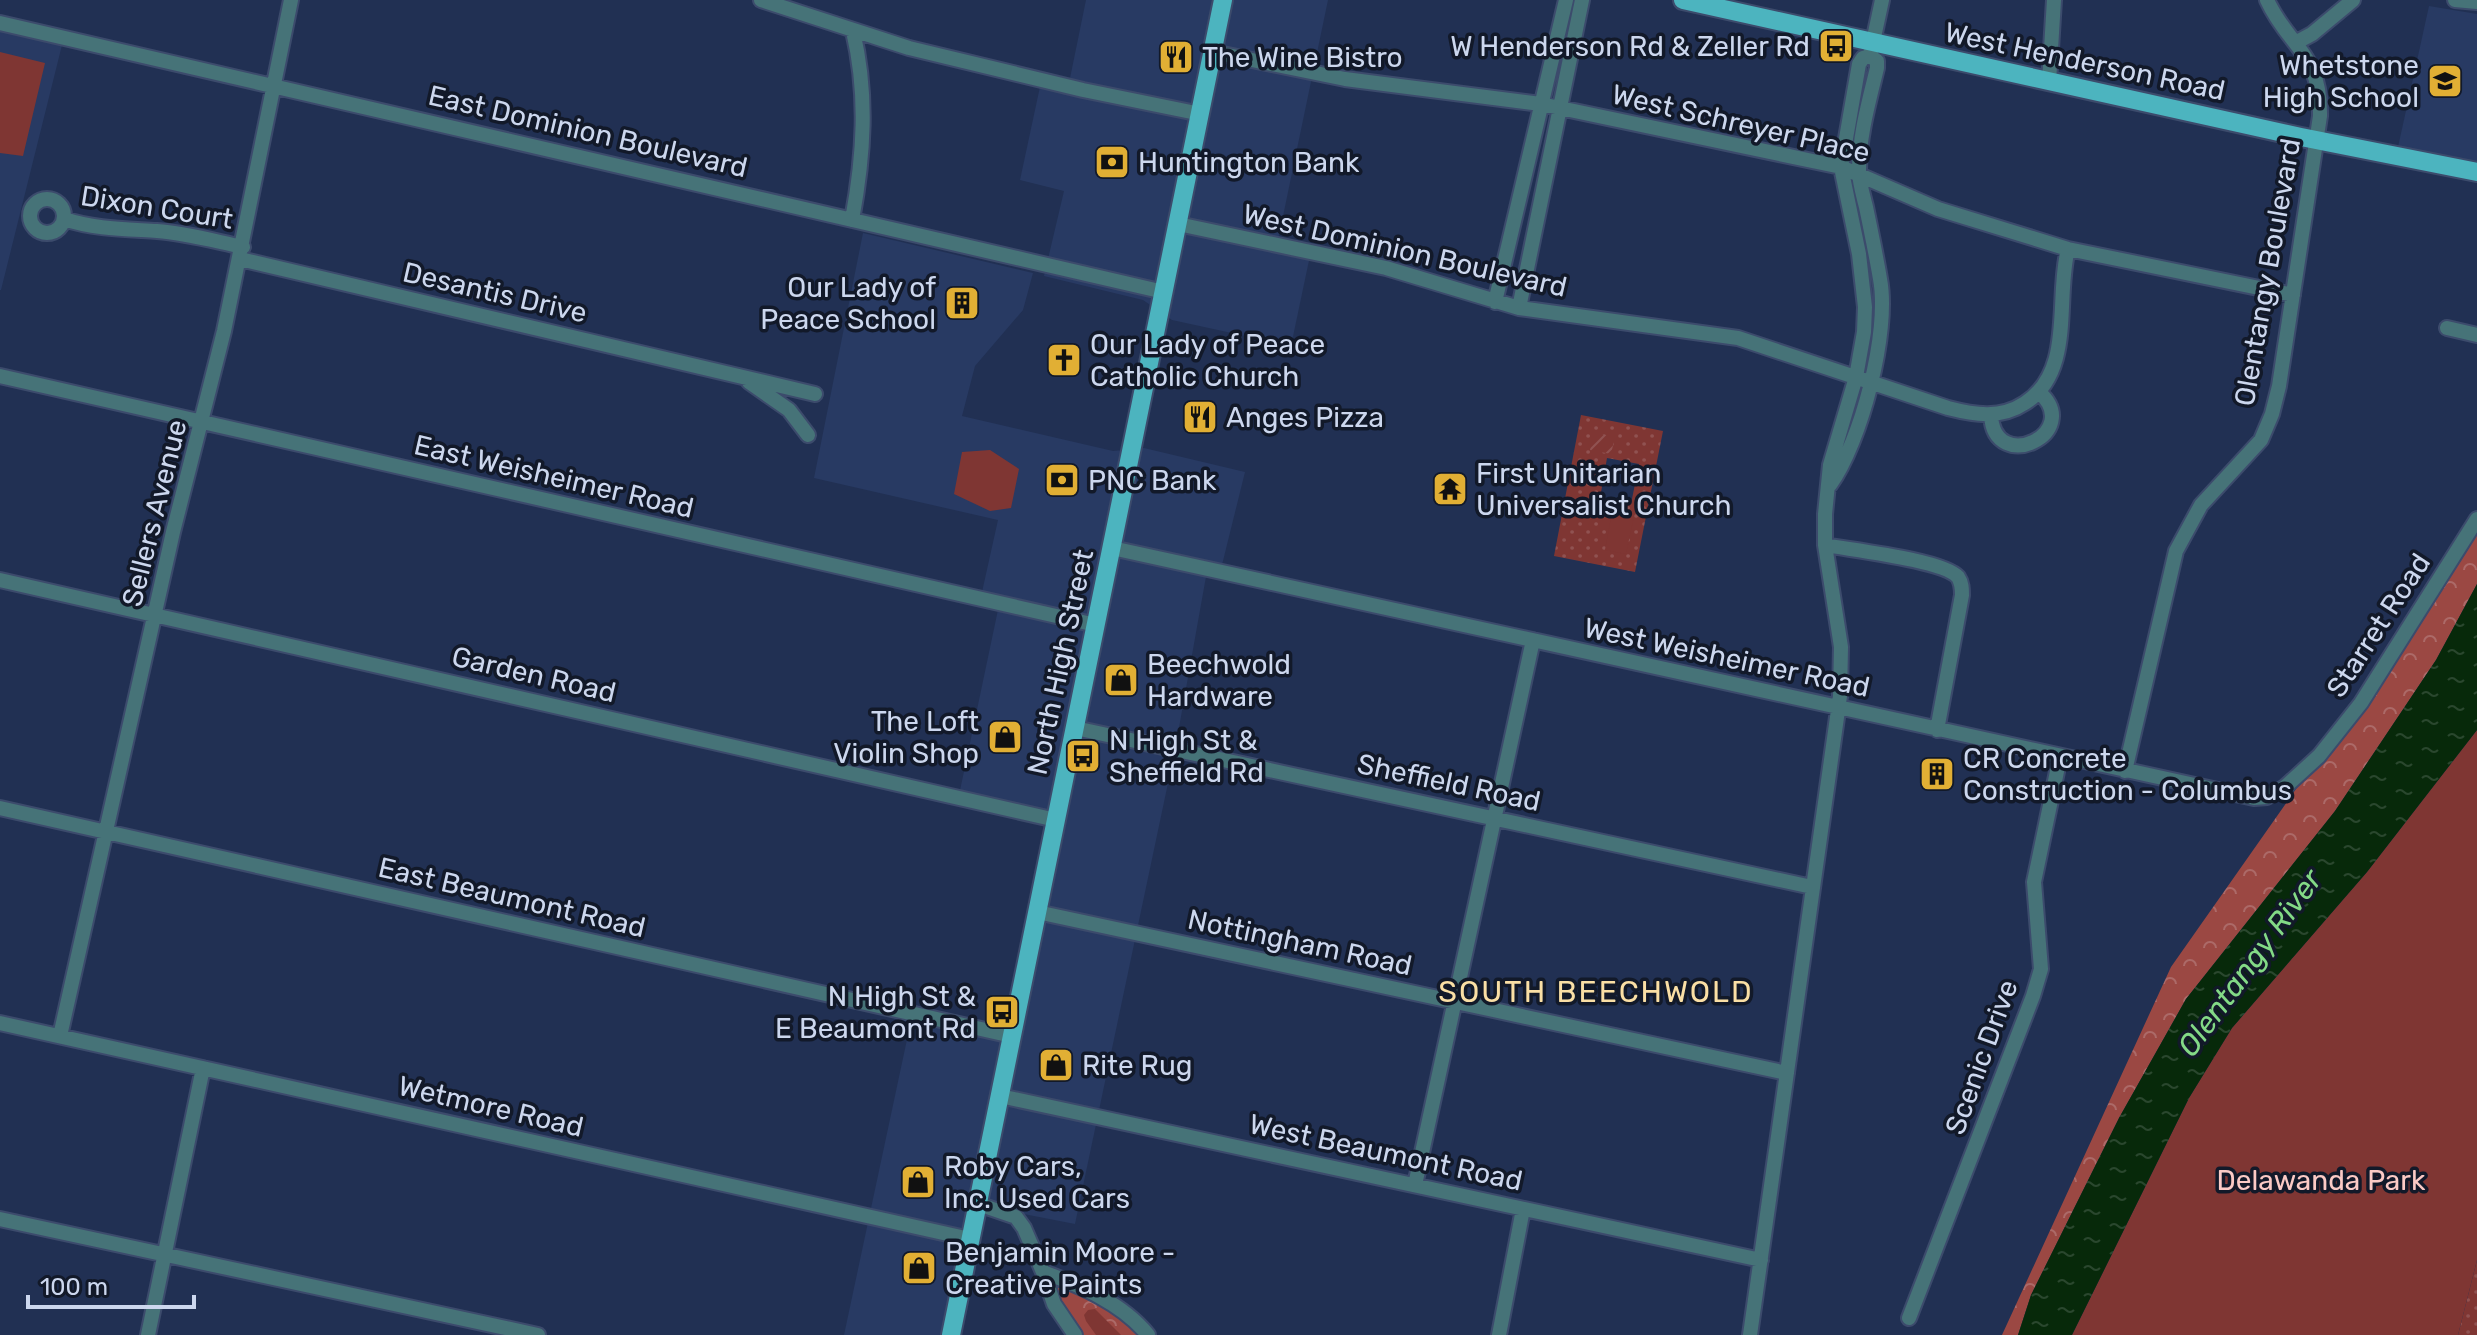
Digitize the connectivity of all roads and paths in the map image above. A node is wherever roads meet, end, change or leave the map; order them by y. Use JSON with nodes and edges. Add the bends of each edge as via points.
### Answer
{"nodes":[{"id":1,"x":291,"y":0,"type":"edge"},
{"id":2,"x":761,"y":0,"type":"edge"},
{"id":3,"x":1223,"y":0,"type":"edge"},
{"id":4,"x":1566,"y":0,"type":"edge"},
{"id":5,"x":1582,"y":0,"type":"edge"},
{"id":6,"x":1683,"y":0,"type":"edge"},
{"id":7,"x":1882,"y":0,"type":"edge"},
{"id":8,"x":2054,"y":0,"type":"edge"},
{"id":9,"x":2267,"y":0,"type":"edge"},
{"id":10,"x":2353,"y":0,"type":"edge"},
{"id":11,"x":2455,"y":0,"type":"edge"},
{"id":12,"x":2477,"y":2,"type":"edge"},
{"id":13,"x":0,"y":23,"type":"edge"},
{"id":14,"x":853,"y":31,"type":"junction"},
{"id":15,"x":2297,"y":42,"type":"junction"},
{"id":16,"x":1871,"y":49,"type":"junction"},
{"id":17,"x":1213,"y":52,"type":"junction"},
{"id":18,"x":2049,"y":82,"type":"junction"},
{"id":19,"x":273,"y":85,"type":"junction"},
{"id":20,"x":1541,"y":104,"type":"junction"},
{"id":21,"x":1561,"y":108,"type":"junction"},
{"id":22,"x":1201,"y":114,"type":"junction"},
{"id":23,"x":2317,"y":140,"type":"junction"},
{"id":24,"x":1841,"y":167,"type":"junction"},
{"id":25,"x":2477,"y":172,"type":"edge"},
{"id":26,"x":1859,"y":173,"type":"junction"},
{"id":27,"x":64,"y":219,"type":"dead end"},
{"id":28,"x":852,"y":220,"type":"junction"},
{"id":29,"x":1178,"y":224,"type":"junction"},
{"id":30,"x":2068,"y":249,"type":"junction"},
{"id":31,"x":242,"y":253,"type":"junction"},
{"id":32,"x":1164,"y":292,"type":"junction"},
{"id":33,"x":2293,"y":295,"type":"junction"},
{"id":34,"x":1495,"y":302,"type":"junction"},
{"id":35,"x":1519,"y":308,"type":"junction"},
{"id":36,"x":2447,"y":328,"type":"dead end"},
{"id":37,"x":2477,"y":335,"type":"edge"},
{"id":38,"x":0,"y":376,"type":"edge"},
{"id":39,"x":738,"y":376,"type":"junction"},
{"id":40,"x":1864,"y":380,"type":"junction"},
{"id":41,"x":2039,"y":392,"type":"junction"},
{"id":42,"x":815,"y":394,"type":"dead end"},
{"id":43,"x":1991,"y":415,"type":"junction"},
{"id":44,"x":203,"y":422,"type":"junction"},
{"id":45,"x":808,"y":435,"type":"dead end"},
{"id":46,"x":2477,"y":519,"type":"edge"},
{"id":47,"x":1825,"y":545,"type":"junction"},
{"id":48,"x":1112,"y":548,"type":"junction"},
{"id":49,"x":0,"y":580,"type":"edge"},
{"id":50,"x":155,"y":616,"type":"junction"},
{"id":51,"x":1096,"y":625,"type":"junction"},
{"id":52,"x":1533,"y":640,"type":"junction"},
{"id":53,"x":1838,"y":708,"type":"junction"},
{"id":54,"x":1075,"y":728,"type":"junction"},
{"id":55,"x":1937,"y":730,"type":"junction"},
{"id":56,"x":2319,"y":756,"type":"joint"},
{"id":57,"x":2060,"y":757,"type":"junction"},
{"id":58,"x":2125,"y":771,"type":"junction"},
{"id":59,"x":0,"y":808,"type":"edge"},
{"id":60,"x":1495,"y":819,"type":"junction"},
{"id":61,"x":1056,"y":820,"type":"junction"},
{"id":62,"x":106,"y":832,"type":"junction"},
{"id":63,"x":1812,"y":887,"type":"junction"},
{"id":64,"x":1037,"y":912,"type":"junction"},
{"id":65,"x":1455,"y":1002,"type":"junction"},
{"id":66,"x":0,"y":1023,"type":"edge"},
{"id":67,"x":60,"y":1036,"type":"junction"},
{"id":68,"x":1012,"y":1036,"type":"junction"},
{"id":69,"x":203,"y":1068,"type":"junction"},
{"id":70,"x":1787,"y":1073,"type":"junction"},
{"id":71,"x":1000,"y":1096,"type":"junction"},
{"id":72,"x":1415,"y":1185,"type":"junction"},
{"id":73,"x":978,"y":1204,"type":"junction"},
{"id":74,"x":1523,"y":1209,"type":"junction"},
{"id":75,"x":0,"y":1219,"type":"edge"},
{"id":76,"x":970,"y":1239,"type":"junction"},
{"id":77,"x":165,"y":1255,"type":"junction"},
{"id":78,"x":1761,"y":1260,"type":"junction"},
{"id":79,"x":1043,"y":1272,"type":"junction"},
{"id":80,"x":1909,"y":1318,"type":"dead end"},
{"id":81,"x":148,"y":1335,"type":"edge"},
{"id":82,"x":538,"y":1335,"type":"edge"},
{"id":83,"x":951,"y":1335,"type":"edge"},
{"id":84,"x":1075,"y":1335,"type":"edge"},
{"id":85,"x":1148,"y":1335,"type":"edge"},
{"id":86,"x":1499,"y":1335,"type":"edge"},
{"id":87,"x":1750,"y":1335,"type":"edge"}],
"edges":[{"from":1,"to":19,"type":"street","name":"Sellers Avenue"},
{"from":2,"to":14,"type":"street"},
{"from":3,"to":17,"type":"main road","name":"North High Street"},
{"from":4,"to":20,"type":"street"},
{"from":5,"to":21,"type":"street"},
{"from":6,"to":16,"type":"main road","name":"West Henderson Road"},
{"from":7,"to":16,"type":"street"},
{"from":8,"to":18,"type":"street"},
{"from":9,"to":15,"type":"street","name":"Olentangy Boulevard"},
{"from":10,"to":15,"type":"street"},
{"from":11,"to":12,"type":"street"},
{"from":13,"to":19,"type":"street","name":"East Dominion Boulevard"},
{"from":14,"to":22,"type":"street"},
{"from":14,"to":28,"type":"street","via":[[864,114]]},
{"from":15,"to":23,"type":"street","name":"Olentangy Boulevard","via":[[2319,86]]},
{"from":16,"to":18,"type":"main road","name":"West Henderson Road"},
{"from":16,"to":24,"type":"street","via":[[1859,64]]},
{"from":16,"to":26,"type":"street","via":[[1877,68]]},
{"from":17,"to":20,"type":"street","name":"West Schreyer Place","via":[[1345,79]]},
{"from":17,"to":22,"type":"main road","name":"North High Street"},
{"from":18,"to":23,"type":"main road","name":"West Henderson Road"},
{"from":19,"to":28,"type":"street","name":"East Dominion Boulevard"},
{"from":19,"to":31,"type":"street","name":"Sellers Avenue"},
{"from":20,"to":21,"type":"street","name":"West Schreyer Place"},
{"from":20,"to":34,"type":"street"},
{"from":21,"to":24,"type":"street","name":"West Schreyer Place"},
{"from":21,"to":35,"type":"street"},
{"from":22,"to":29,"type":"main road","name":"North High Street"},
{"from":23,"to":25,"type":"main road","name":"West Henderson Road"},
{"from":23,"to":33,"type":"street","name":"Olentangy Boulevard"},
{"from":24,"to":26,"type":"street","name":"West Schreyer Place"},
{"from":24,"to":40,"type":"street","via":[[1865,307]]},
{"from":26,"to":30,"type":"street","name":"West Schreyer Place","via":[[1938,209]]},
{"from":26,"to":40,"type":"street","via":[[1881,283],[1880,346]]},
{"from":27,"to":31,"type":"street","name":"Dixon Court","via":[[189,236]]},
{"from":28,"to":32,"type":"street","name":"East Dominion Boulevard"},
{"from":29,"to":32,"type":"main road","name":"North High Street"},
{"from":29,"to":34,"type":"street","name":"West Dominion Boulevard","via":[[1386,268]]},
{"from":30,"to":33,"type":"street","name":"West Schreyer Place"},
{"from":30,"to":41,"type":"street","via":[[2058,351]]},
{"from":31,"to":39,"type":"street","name":"Desantis Drive"},
{"from":31,"to":44,"type":"street","name":"Sellers Avenue"},
{"from":32,"to":48,"type":"main road","name":"North High Street"},
{"from":33,"to":58,"type":"street","name":"Olentangy Boulevard","via":[[2279,386],[2261,440],[2201,505],[2176,551]]},
{"from":34,"to":35,"type":"street","name":"West Dominion Boulevard"},
{"from":35,"to":40,"type":"street","name":"West Dominion Boulevard","via":[[1738,338]]},
{"from":36,"to":37,"type":"street"},
{"from":38,"to":44,"type":"street","name":"East Weisheimer Road"},
{"from":39,"to":42,"type":"street","name":"Desantis Drive"},
{"from":39,"to":45,"type":"street","name":"Desantis Drive","via":[[789,410]]},
{"from":40,"to":43,"type":"street","name":"West Dominion Boulevard","via":[[1966,413]]},
{"from":40,"to":47,"type":"street","via":[[1842,468],[1830,485]]},
{"from":41,"to":43,"type":"street","name":"West Dominion Boulevard","via":[[2020,406]]},
{"from":41,"to":43,"type":"street","via":[[2047,399],[2050,424],[2029,445],[2010,444],[1995,432]]},
{"from":44,"to":50,"type":"street","name":"Sellers Avenue"},
{"from":44,"to":51,"type":"street","name":"East Weisheimer Road"},
{"from":46,"to":56,"type":"street","name":"Starret Road","via":[[2361,703]]},
{"from":47,"to":53,"type":"street","via":[[1841,647]]},
{"from":47,"to":55,"type":"street","via":[[1929,564],[1960,581],[1962,595]]},
{"from":48,"to":51,"type":"main road","name":"North High Street"},
{"from":48,"to":52,"type":"street","name":"West Weisheimer Road"},
{"from":49,"to":50,"type":"street","name":"Garden Road"},
{"from":50,"to":61,"type":"street","name":"Garden Road"},
{"from":50,"to":62,"type":"street","name":"Sellers Avenue"},
{"from":51,"to":54,"type":"main road","name":"North High Street"},
{"from":52,"to":53,"type":"street","name":"West Weisheimer Road"},
{"from":52,"to":60,"type":"street"},
{"from":53,"to":55,"type":"street","name":"West Weisheimer Road"},
{"from":53,"to":63,"type":"street"},
{"from":54,"to":60,"type":"street","name":"Sheffield Road"},
{"from":54,"to":61,"type":"main road","name":"North High Street"},
{"from":55,"to":57,"type":"street","name":"West Weisheimer Road"},
{"from":56,"to":58,"type":"street","name":"West Weisheimer Road","via":[[2277,793],[2254,798]]},
{"from":57,"to":58,"type":"street","name":"West Weisheimer Road"},
{"from":57,"to":80,"type":"street","name":"Scenic Drive","via":[[2034,882],[2041,969]]},
{"from":59,"to":62,"type":"street","name":"East Beaumont Road"},
{"from":60,"to":63,"type":"street","name":"Sheffield Road"},
{"from":60,"to":65,"type":"street"},
{"from":61,"to":64,"type":"main road","name":"North High Street"},
{"from":62,"to":67,"type":"street","name":"Sellers Avenue"},
{"from":62,"to":68,"type":"street","name":"East Beaumont Road"},
{"from":63,"to":70,"type":"street"},
{"from":64,"to":65,"type":"street","name":"Nottingham Road"},
{"from":64,"to":68,"type":"main road","name":"North High Street"},
{"from":65,"to":70,"type":"street","name":"Nottingham Road"},
{"from":65,"to":72,"type":"street"},
{"from":66,"to":67,"type":"street","name":"Wetmore Road"},
{"from":67,"to":69,"type":"street","name":"Wetmore Road"},
{"from":68,"to":71,"type":"main road","name":"North High Street"},
{"from":69,"to":76,"type":"street","name":"Wetmore Road"},
{"from":69,"to":77,"type":"street"},
{"from":70,"to":78,"type":"street"},
{"from":71,"to":72,"type":"street","name":"West Beaumont Road"},
{"from":71,"to":73,"type":"main road","name":"North High Street"},
{"from":72,"to":74,"type":"street","name":"West Beaumont Road"},
{"from":73,"to":76,"type":"main road","name":"North High Street"},
{"from":73,"to":79,"type":"street","via":[[1016,1217]]},
{"from":74,"to":78,"type":"street","name":"West Beaumont Road"},
{"from":74,"to":86,"type":"street"},
{"from":75,"to":77,"type":"street"},
{"from":76,"to":83,"type":"main road","name":"North High Street"},
{"from":77,"to":81,"type":"street"},
{"from":77,"to":82,"type":"street"},
{"from":78,"to":87,"type":"street"},
{"from":79,"to":84,"type":"street","via":[[1054,1304]]},
{"from":79,"to":85,"type":"street","via":[[1093,1292]]}]}
